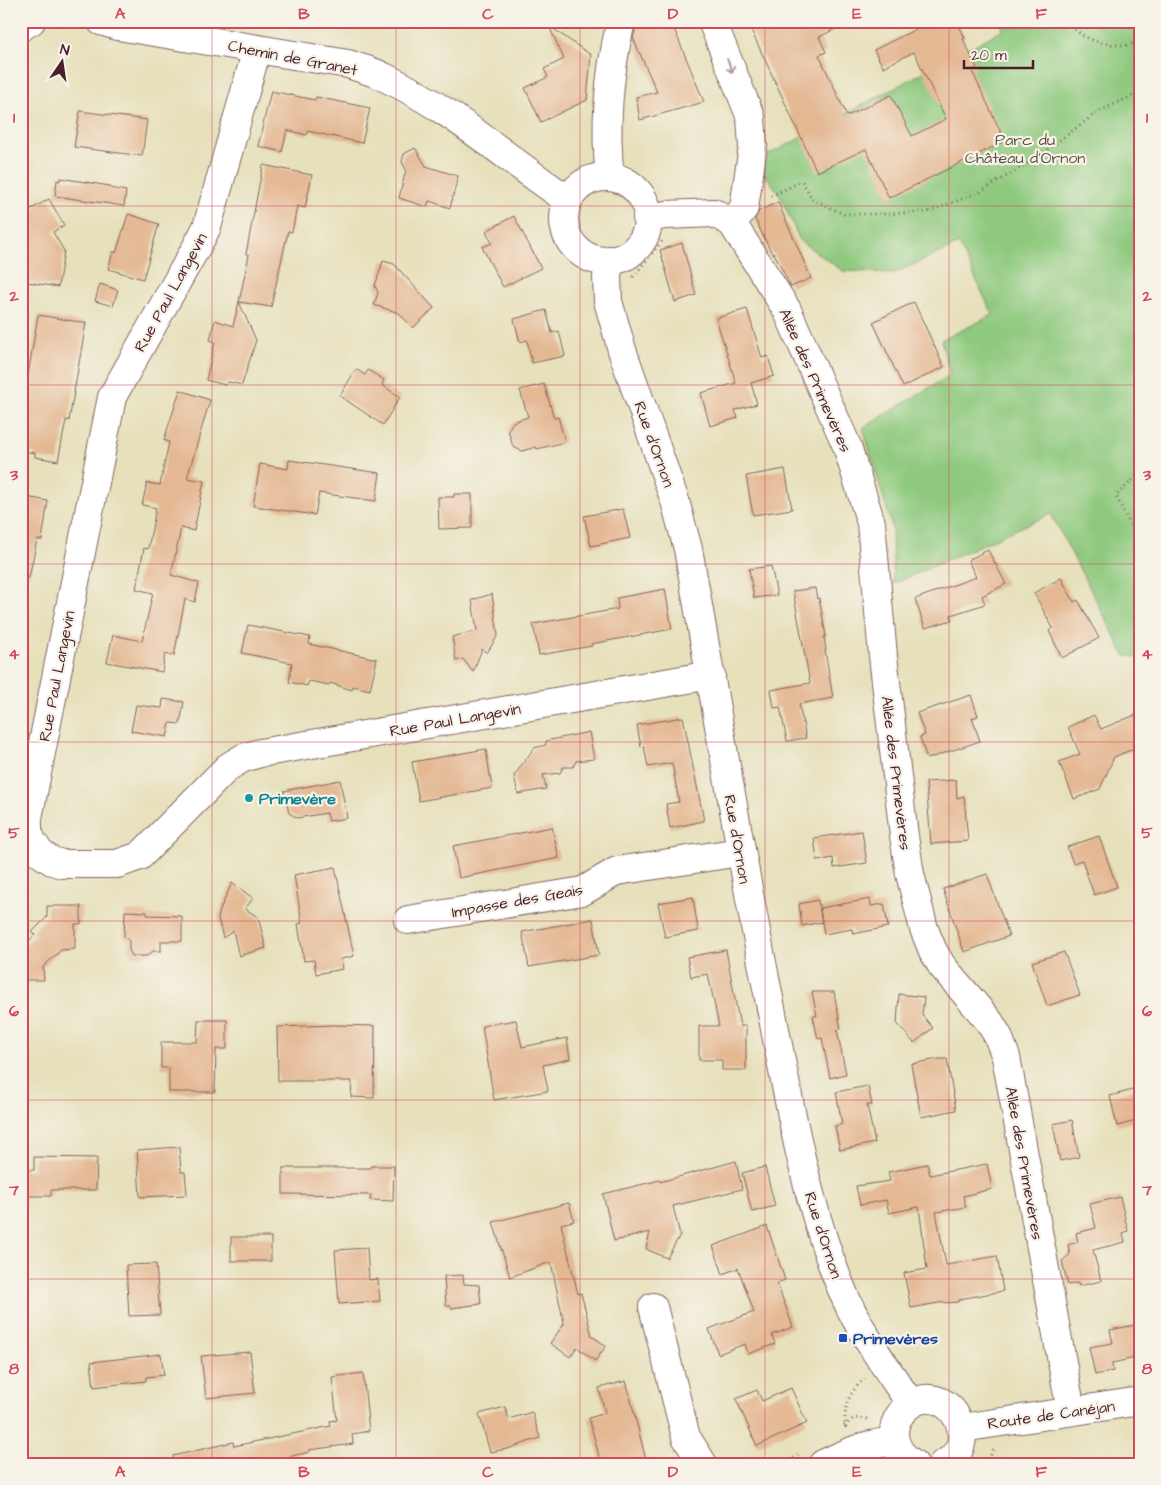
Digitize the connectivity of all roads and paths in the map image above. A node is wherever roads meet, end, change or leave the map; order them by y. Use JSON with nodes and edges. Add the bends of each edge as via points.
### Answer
{"nodes":[{"id":1,"x":31,"y":21,"type":"edge"},
{"id":2,"x":101,"y":21,"type":"edge"},
{"id":3,"x":621,"y":21,"type":"edge"},
{"id":4,"x":712,"y":21,"type":"edge"},
{"id":5,"x":1069,"y":21,"type":"edge"},
{"id":6,"x":21,"y":27,"type":"edge"},
{"id":7,"x":1140,"y":41,"type":"edge"},
{"id":8,"x":257,"y":49,"type":"junction"},
{"id":9,"x":1140,"y":92,"type":"edge"},
{"id":10,"x":610,"y":177,"type":"junction"},
{"id":11,"x":568,"y":200,"type":"junction"},
{"id":12,"x":738,"y":216,"type":"junction"},
{"id":13,"x":648,"y":218,"type":"junction"},
{"id":14,"x":609,"y":260,"type":"junction"},
{"id":15,"x":1140,"y":473,"type":"edge"},
{"id":16,"x":1140,"y":545,"type":"edge"},
{"id":17,"x":710,"y":675,"type":"junction"},
{"id":18,"x":740,"y":852,"type":"junction"},
{"id":19,"x":408,"y":920,"type":"dead end"},
{"id":20,"x":653,"y":1307,"type":"dead end"},
{"id":21,"x":885,"y":1367,"type":"junction"},
{"id":22,"x":1140,"y":1401,"type":"edge"},
{"id":23,"x":911,"y":1404,"type":"junction"},
{"id":24,"x":1071,"y":1411,"type":"junction"},
{"id":25,"x":962,"y":1428,"type":"junction"},
{"id":26,"x":895,"y":1442,"type":"junction"},
{"id":27,"x":852,"y":1450,"type":"junction"},
{"id":28,"x":947,"y":1463,"type":"edge"},
{"id":29,"x":703,"y":1464,"type":"edge"},
{"id":30,"x":823,"y":1464,"type":"edge"},
{"id":31,"x":914,"y":1464,"type":"edge"}],
"edges":[{"from":1,"to":6,"type":"street"},
{"from":2,"to":8,"type":"street","name":"Chemin de Granet"},
{"from":3,"to":10,"type":"street","via":[[614,50],[608,109],[606,146]]},
{"from":4,"to":12,"type":"street","one_way":true,"via":[[752,118],[754,146]]},
{"from":5,"to":7,"type":"path","via":[[1072,27],[1094,42],[1127,46]]},
{"from":8,"to":11,"type":"street","name":"Chemin de Granet","via":[[348,64],[383,76],[446,112]]},
{"from":8,"to":17,"type":"street","name":"Rue Paul Langevin","via":[[207,227],[112,398],[28,818],[28,831],[40,853],[62,864],[117,864],[140,856],[228,767],[260,753]]},
{"from":9,"to":12,"type":"path","via":[[1098,112],[1030,162],[980,192],[928,212],[844,214],[812,199],[802,181]]},
{"from":10,"to":11,"type":"street","via":[[585,182]]},
{"from":10,"to":13,"type":"street","via":[[632,186],[646,206]]},
{"from":11,"to":14,"type":"street","via":[[564,212],[568,237],[585,255],[596,260]]},
{"from":12,"to":13,"type":"street","via":[[666,214]]},
{"from":12,"to":24,"type":"street","name":"Allée des Primevères","via":[[787,310],[847,446],[871,523],[883,656],[910,874],[933,951],[989,1021],[1006,1057]]},
{"from":13,"to":14,"type":"street","via":[[637,247],[629,254]]},
{"from":14,"to":17,"type":"street","name":"Rue d'Ornon","via":[[608,301],[678,509]]},
{"from":15,"to":16,"type":"path","via":[[1116,496]]},
{"from":17,"to":18,"type":"street","name":"Rue d'Ornon"},
{"from":18,"to":19,"type":"street","name":"Impasse des Geais","via":[[617,870],[583,891]]},
{"from":18,"to":21,"type":"street","name":"Rue d'Ornon","via":[[808,1188],[840,1285],[864,1335]]},
{"from":20,"to":29,"type":"street","via":[[686,1437]]},
{"from":21,"to":23,"type":"street","name":"Rue d'Ornon"},
{"from":21,"to":27,"type":"path","via":[[860,1382],[851,1394],[845,1425]]},
{"from":22,"to":24,"type":"street","name":"Route de Canéjan"},
{"from":23,"to":25,"type":"street","via":[[921,1400],[943,1403],[952,1409]]},
{"from":23,"to":26,"type":"street","via":[[898,1417]]},
{"from":24,"to":25,"type":"street","name":"Route de Canéjan"},
{"from":25,"to":28,"type":"street","via":[[960,1446]]},
{"from":26,"to":27,"type":"street","via":[[878,1442]]},
{"from":26,"to":31,"type":"street","via":[[899,1452]]},
{"from":27,"to":30,"type":"street"}]}
